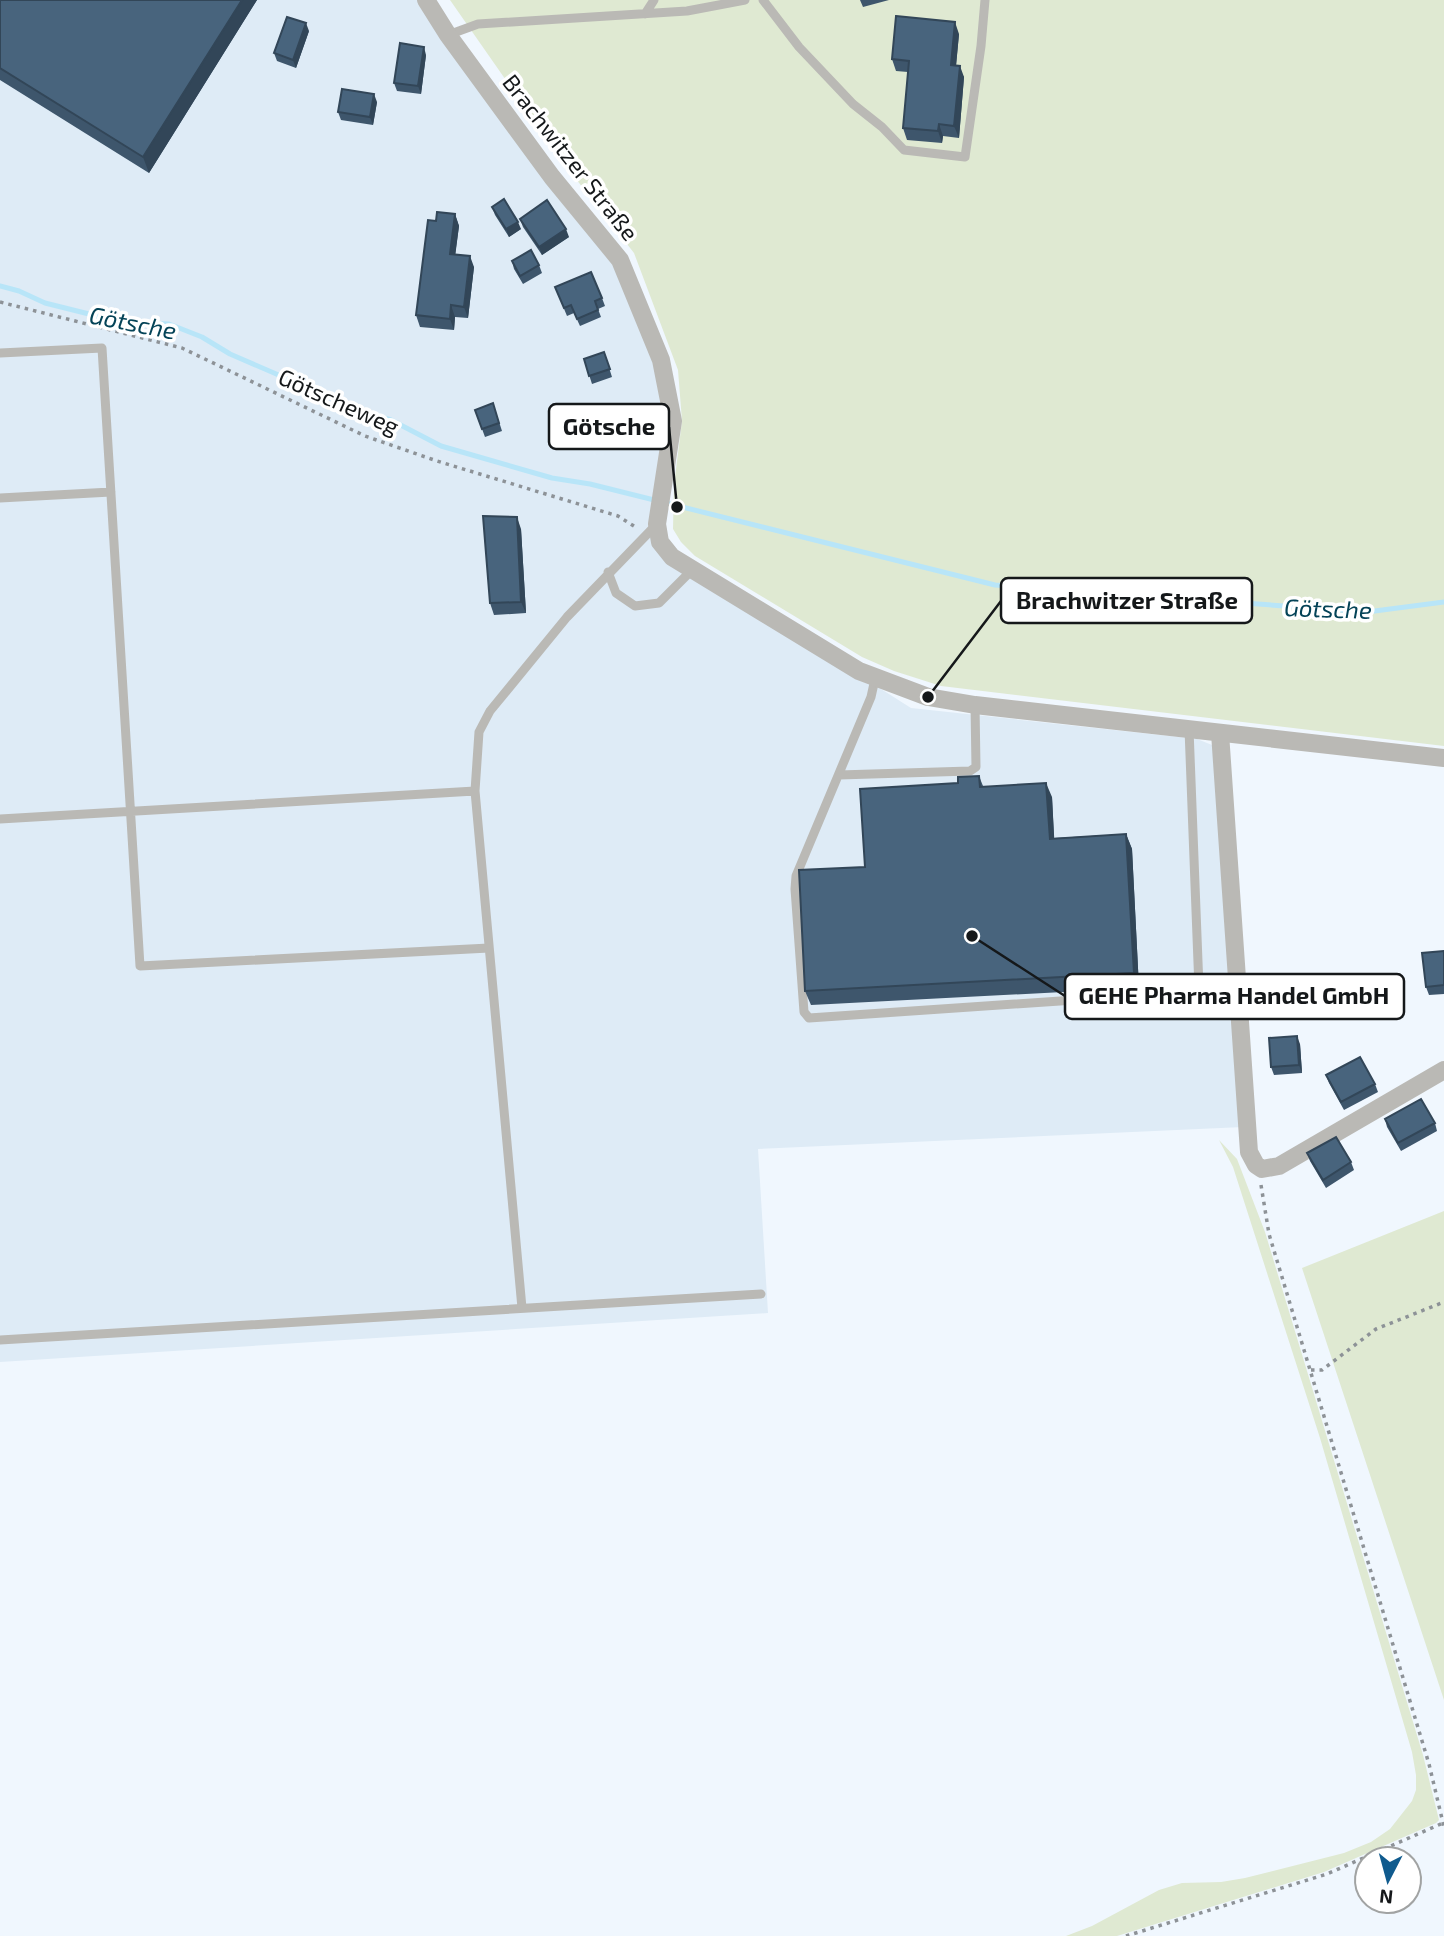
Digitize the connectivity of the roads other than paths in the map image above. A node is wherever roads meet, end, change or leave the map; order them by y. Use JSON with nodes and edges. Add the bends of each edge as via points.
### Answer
{"nodes":[{"id":1,"x":426,"y":0,"type":"edge"},
{"id":2,"x":654,"y":0,"type":"edge"},
{"id":3,"x":745,"y":0,"type":"edge"},
{"id":4,"x":763,"y":0,"type":"edge"},
{"id":5,"x":985,"y":0,"type":"edge"},
{"id":6,"x":645,"y":14,"type":"junction"},
{"id":7,"x":448,"y":35,"type":"junction"},
{"id":8,"x":0,"y":353,"type":"edge"},
{"id":9,"x":111,"y":492,"type":"junction"},
{"id":10,"x":0,"y":498,"type":"edge"},
{"id":11,"x":652,"y":529,"type":"junction"},
{"id":12,"x":692,"y":570,"type":"junction"},
{"id":13,"x":608,"y":572,"type":"junction"},
{"id":14,"x":875,"y":679,"type":"junction"},
{"id":15,"x":975,"y":705,"type":"junction"},
{"id":16,"x":1189,"y":729,"type":"junction"},
{"id":17,"x":1220,"y":733,"type":"junction"},
{"id":18,"x":1444,"y":758,"type":"edge"},
{"id":19,"x":839,"y":775,"type":"junction"},
{"id":20,"x":475,"y":791,"type":"junction"},
{"id":21,"x":130,"y":811,"type":"junction"},
{"id":22,"x":0,"y":819,"type":"edge"},
{"id":23,"x":489,"y":948,"type":"junction"},
{"id":24,"x":1444,"y":1070,"type":"edge"},
{"id":25,"x":761,"y":1294,"type":"dead end"},
{"id":26,"x":522,"y":1308,"type":"junction"},
{"id":27,"x":0,"y":1340,"type":"edge"}],
"edges":[{"from":1,"to":7,"type":"street","name":"Brachwitzer Straße"},
{"from":2,"to":6,"type":"lane"},
{"from":3,"to":6,"type":"lane"},
{"from":4,"to":5,"type":"lane","via":[[799,47],[904,150],[965,157]]},
{"from":6,"to":7,"type":"lane","via":[[478,24]]},
{"from":7,"to":11,"type":"street","name":"Brachwitzer Straße","via":[[552,177],[620,260],[661,360],[673,421]]},
{"from":8,"to":9,"type":"lane","via":[[102,348]]},
{"from":9,"to":10,"type":"lane"},
{"from":9,"to":21,"type":"lane"},
{"from":11,"to":12,"type":"street","via":[[672,557]]},
{"from":11,"to":13,"type":"lane"},
{"from":12,"to":13,"type":"lane","via":[[659,603],[635,606],[616,593]]},
{"from":12,"to":14,"type":"street"},
{"from":13,"to":20,"type":"lane","via":[[490,711],[479,732]]},
{"from":14,"to":15,"type":"street","via":[[928,697]]},
{"from":14,"to":19,"type":"lane"},
{"from":15,"to":16,"type":"street"},
{"from":15,"to":19,"type":"lane","via":[[976,767],[970,771]]},
{"from":16,"to":17,"type":"street"},
{"from":16,"to":19,"type":"lane","via":[[1199,988],[1193,992],[809,1018],[804,1012],[794,889]]},
{"from":17,"to":18,"type":"street"},
{"from":17,"to":24,"type":"street","via":[[1249,1152],[1256,1165],[1262,1169],[1279,1166]]},
{"from":20,"to":21,"type":"lane"},
{"from":20,"to":23,"type":"lane"},
{"from":21,"to":22,"type":"lane"},
{"from":21,"to":23,"type":"lane","via":[[140,967]]},
{"from":23,"to":26,"type":"lane"},
{"from":25,"to":26,"type":"lane"},
{"from":26,"to":27,"type":"lane"}]}
